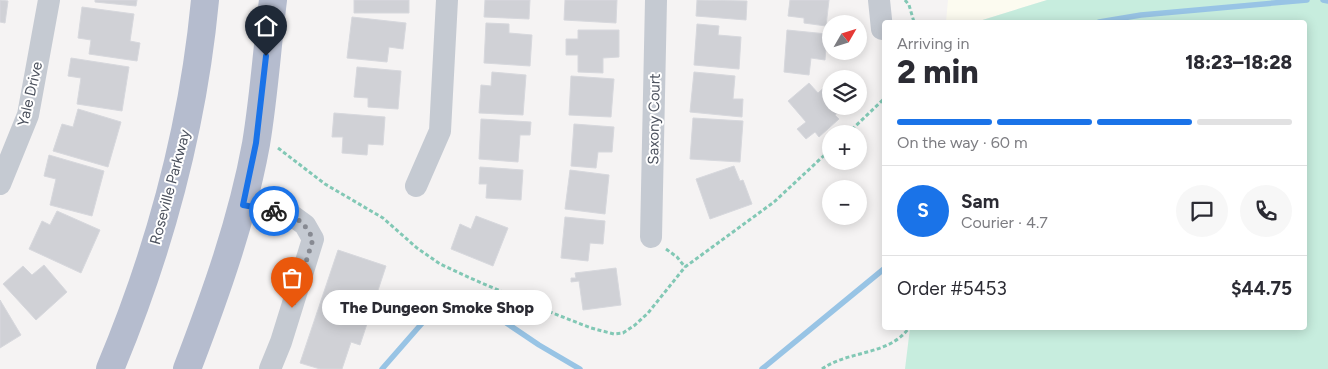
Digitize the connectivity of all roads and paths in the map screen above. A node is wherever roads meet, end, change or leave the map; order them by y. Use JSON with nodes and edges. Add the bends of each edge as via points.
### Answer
{"nodes":[{"id":1,"x":49,"y":0,"type":"edge"},
{"id":2,"x":205,"y":0,"type":"edge"},
{"id":3,"x":273,"y":0,"type":"edge"},
{"id":4,"x":447,"y":0,"type":"edge"},
{"id":5,"x":656,"y":0,"type":"edge"},
{"id":6,"x":880,"y":0,"type":"edge"},
{"id":7,"x":905,"y":0,"type":"edge"},
{"id":8,"x":913,"y":20,"type":"edge"},
{"id":9,"x":882,"y":29,"type":"dead end"},
{"id":10,"x":882,"y":101,"type":"edge"},
{"id":11,"x":856,"y":125,"type":"edge"},
{"id":12,"x":256,"y":143,"type":"junction"},
{"id":13,"x":822,"y":157,"type":"edge"},
{"id":14,"x":0,"y":184,"type":"edge"},
{"id":15,"x":416,"y":186,"type":"dead end"},
{"id":16,"x":243,"y":205,"type":"junction"},
{"id":17,"x":651,"y":237,"type":"joint"},
{"id":18,"x":685,"y":267,"type":"junction"},
{"id":19,"x":907,"y":330,"type":"edge"},
{"id":20,"x":110,"y":369,"type":"edge"},
{"id":21,"x":187,"y":369,"type":"edge"},
{"id":22,"x":270,"y":369,"type":"edge"},
{"id":23,"x":822,"y":369,"type":"edge"}],
"edges":[{"from":1,"to":14,"type":"street","name":"Yale Drive","via":[[28,115]]},
{"from":2,"to":20,"type":"main road","name":"Roseville Parkway","via":[[196,70],[172,186],[139,294]]},
{"from":3,"to":12,"type":"main road"},
{"from":4,"to":15,"type":"street","via":[[440,131]]},
{"from":5,"to":17,"type":"street","name":"Saxony Court"},
{"from":6,"to":9,"type":"street"},
{"from":7,"to":8,"type":"path"},
{"from":10,"to":11,"type":"path"},
{"from":12,"to":16,"type":"main road"},
{"from":12,"to":18,"type":"path","via":[[281,148],[325,184],[383,218],[440,264],[591,328],[623,333],[648,313]]},
{"from":13,"to":18,"type":"path","via":[[774,202]]},
{"from":16,"to":21,"type":"main road"},
{"from":16,"to":22,"type":"street","via":[[290,214],[306,225],[313,239]]},
{"from":17,"to":18,"type":"path"},
{"from":19,"to":23,"type":"path","via":[[880,349]]}]}
